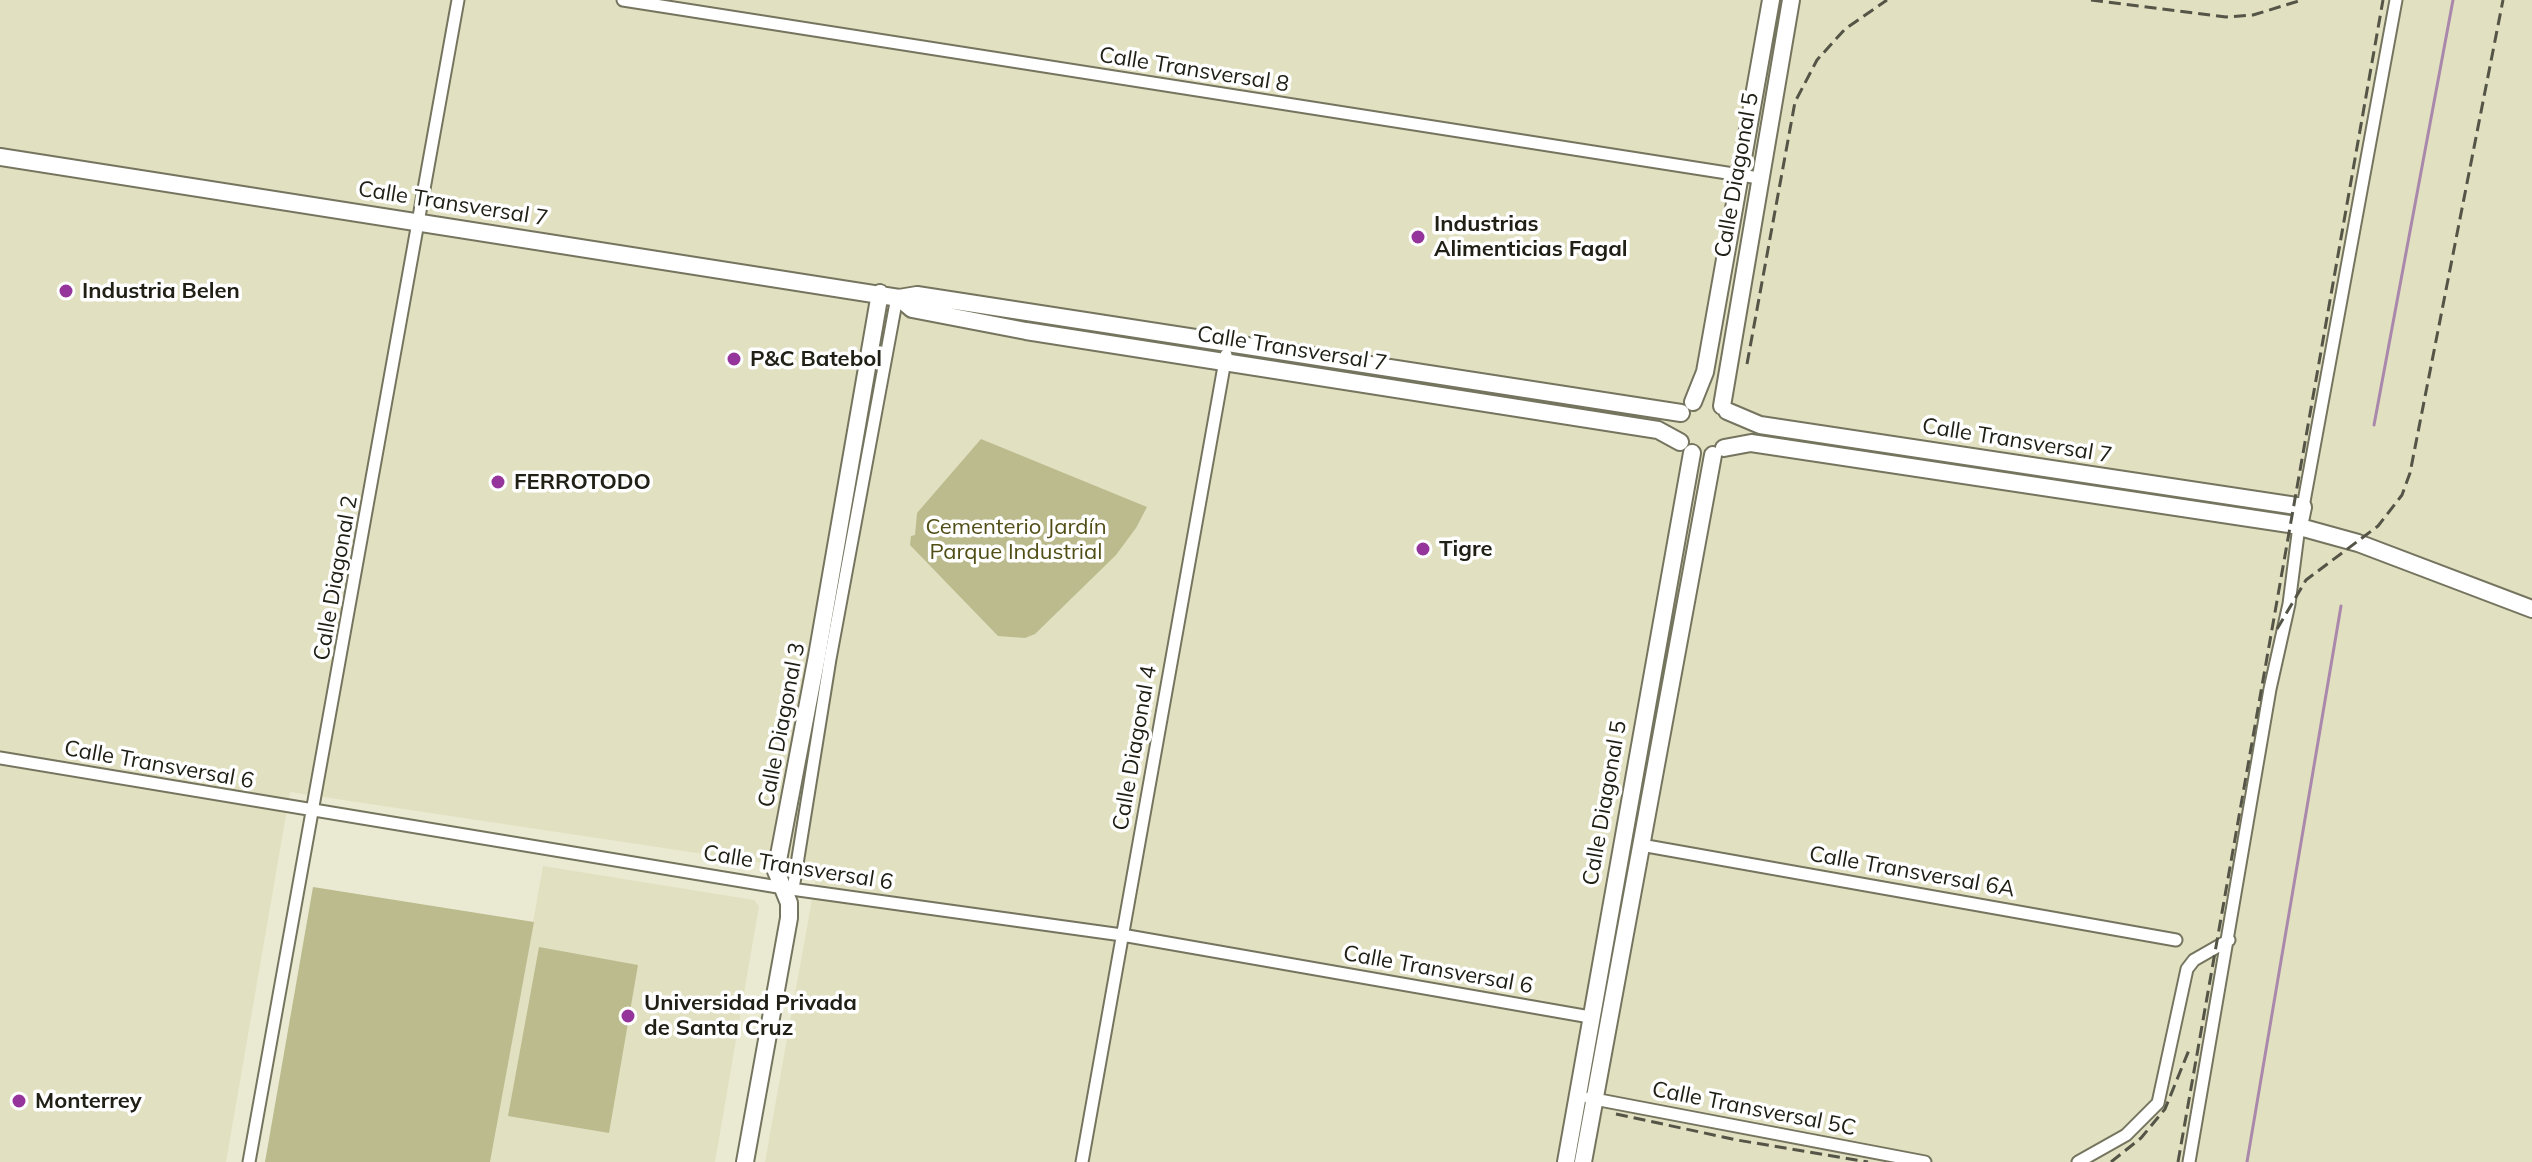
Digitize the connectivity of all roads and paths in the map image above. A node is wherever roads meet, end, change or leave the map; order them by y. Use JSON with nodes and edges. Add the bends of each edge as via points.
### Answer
{"nodes":[{"id":1,"x":458,"y":0,"type":"edge"},
{"id":2,"x":623,"y":0,"type":"edge"},
{"id":3,"x":1771,"y":0,"type":"edge"},
{"id":4,"x":1791,"y":0,"type":"edge"},
{"id":5,"x":2396,"y":0,"type":"edge"},
{"id":6,"x":0,"y":157,"type":"edge"},
{"id":7,"x":1740,"y":174,"type":"junction"},
{"id":8,"x":1759,"y":178,"type":"junction"},
{"id":9,"x":419,"y":220,"type":"junction"},
{"id":10,"x":880,"y":293,"type":"junction"},
{"id":11,"x":898,"y":297,"type":"junction"},
{"id":12,"x":1227,"y":341,"type":"junction"},
{"id":13,"x":1225,"y":360,"type":"junction"},
{"id":14,"x":1533,"y":391,"type":"junction"},
{"id":15,"x":1529,"y":408,"type":"junction"},
{"id":16,"x":1687,"y":408,"type":"junction"},
{"id":17,"x":1725,"y":408,"type":"junction"},
{"id":18,"x":1874,"y":441,"type":"junction"},
{"id":19,"x":1686,"y":447,"type":"junction"},
{"id":20,"x":1719,"y":451,"type":"junction"},
{"id":21,"x":1870,"y":460,"type":"junction"},
{"id":22,"x":2062,"y":470,"type":"junction"},
{"id":23,"x":2058,"y":490,"type":"junction"},
{"id":24,"x":2212,"y":494,"type":"junction"},
{"id":25,"x":2303,"y":507,"type":"junction"},
{"id":26,"x":2210,"y":512,"type":"junction"},
{"id":27,"x":2299,"y":526,"type":"junction"},
{"id":28,"x":2532,"y":609,"type":"edge"},
{"id":29,"x":0,"y":758,"type":"edge"},
{"id":30,"x":1634,"y":763,"type":"junction"},
{"id":31,"x":1655,"y":768,"type":"junction"},
{"id":32,"x":315,"y":812,"type":"junction"},
{"id":33,"x":1641,"y":845,"type":"junction"},
{"id":34,"x":789,"y":889,"type":"junction"},
{"id":35,"x":1122,"y":935,"type":"junction"},
{"id":36,"x":2176,"y":940,"type":"dead end"},
{"id":37,"x":2229,"y":940,"type":"junction"},
{"id":38,"x":1590,"y":1017,"type":"junction"},
{"id":39,"x":1576,"y":1095,"type":"junction"},
{"id":40,"x":1594,"y":1099,"type":"junction"},
{"id":41,"x":249,"y":1162,"type":"edge"},
{"id":42,"x":745,"y":1162,"type":"edge"},
{"id":43,"x":1082,"y":1162,"type":"edge"},
{"id":44,"x":1566,"y":1162,"type":"edge"},
{"id":45,"x":1583,"y":1162,"type":"edge"},
{"id":46,"x":1925,"y":1162,"type":"edge"},
{"id":47,"x":2078,"y":1162,"type":"edge"},
{"id":48,"x":2189,"y":1162,"type":"edge"}],
"edges":[{"from":1,"to":9,"type":"street","name":"Calle Diagonal 2"},
{"from":2,"to":7,"type":"street","name":"Calle Transversal 8"},
{"from":3,"to":7,"type":"street","name":"Calle Diagonal 5"},
{"from":4,"to":8,"type":"street","name":"Calle Diagonal 5"},
{"from":5,"to":25,"type":"street"},
{"from":6,"to":9,"type":"street","name":"Calle Transversal 7"},
{"from":7,"to":8,"type":"street","name":"Calle Transversal 8"},
{"from":7,"to":16,"type":"street","name":"Calle Diagonal 5","via":[[1705,372]]},
{"from":8,"to":17,"type":"street","name":"Calle Diagonal 5"},
{"from":9,"to":10,"type":"street","name":"Calle Transversal 7"},
{"from":9,"to":32,"type":"street","name":"Calle Diagonal 2"},
{"from":10,"to":11,"type":"street","name":"Calle Transversal 7"},
{"from":10,"to":34,"type":"street","name":"Calle Diagonal 3","via":[[776,871]]},
{"from":11,"to":12,"type":"street","name":"Calle Transversal 7","via":[[917,295]]},
{"from":11,"to":13,"type":"street","name":"Calle Transversal 7","via":[[912,309],[1026,331]]},
{"from":11,"to":34,"type":"street"},
{"from":12,"to":13,"type":"street","name":"Calle Diagonal 4"},
{"from":12,"to":14,"type":"street","name":"Calle Transversal 7"},
{"from":13,"to":15,"type":"street","name":"Calle Transversal 7"},
{"from":13,"to":35,"type":"street","name":"Calle Diagonal 4"},
{"from":14,"to":15,"type":"street"},
{"from":14,"to":16,"type":"street","name":"Calle Transversal 7"},
{"from":15,"to":19,"type":"street","name":"Calle Transversal 7","via":[[1658,430]]},
{"from":16,"to":17,"type":"street","via":[[1708,400]]},
{"from":16,"to":19,"type":"street","via":[[1677,427]]},
{"from":17,"to":18,"type":"street","name":"Calle Transversal 7","via":[[1760,425]]},
{"from":17,"to":20,"type":"street","via":[[1732,434]]},
{"from":18,"to":21,"type":"street"},
{"from":18,"to":22,"type":"street","name":"Calle Transversal 7"},
{"from":19,"to":20,"type":"street"},
{"from":19,"to":30,"type":"street","name":"Calle Diagonal 5"},
{"from":20,"to":21,"type":"street","name":"Calle Transversal 7","via":[[1751,443]]},
{"from":20,"to":31,"type":"street","name":"Calle Diagonal 5"},
{"from":21,"to":23,"type":"street","name":"Calle Transversal 7"},
{"from":22,"to":23,"type":"street"},
{"from":22,"to":24,"type":"street","name":"Calle Transversal 7"},
{"from":23,"to":26,"type":"street","name":"Calle Transversal 7"},
{"from":24,"to":25,"type":"street","name":"Calle Transversal 7"},
{"from":24,"to":26,"type":"street"},
{"from":25,"to":27,"type":"street"},
{"from":26,"to":27,"type":"street","name":"Calle Transversal 7"},
{"from":27,"to":28,"type":"street","name":"Calle Transversal 7"},
{"from":27,"to":37,"type":"street"},
{"from":29,"to":32,"type":"street","name":"Calle Transversal 6"},
{"from":30,"to":31,"type":"street"},
{"from":30,"to":38,"type":"street","name":"Calle Diagonal 5"},
{"from":31,"to":33,"type":"street","name":"Calle Diagonal 5"},
{"from":32,"to":34,"type":"street","name":"Calle Transversal 6"},
{"from":32,"to":41,"type":"street","name":"Calle Diagonal 2"},
{"from":33,"to":36,"type":"street","name":"Calle Transversal 6A"},
{"from":33,"to":40,"type":"street","name":"Calle Diagonal 5"},
{"from":34,"to":35,"type":"street","name":"Calle Transversal 6"},
{"from":34,"to":42,"type":"street","name":"Calle Diagonal 3","via":[[789,918]]},
{"from":35,"to":38,"type":"street","name":"Calle Transversal 6"},
{"from":35,"to":43,"type":"street","name":"Calle Diagonal 4"},
{"from":37,"to":47,"type":"street","via":[[2187,969],[2158,1103],[2126,1135]]},
{"from":37,"to":48,"type":"street"},
{"from":38,"to":39,"type":"street","name":"Calle Diagonal 5"},
{"from":39,"to":40,"type":"street","name":"Calle Transversal 5C"},
{"from":39,"to":44,"type":"street","name":"Calle Diagonal 5"},
{"from":40,"to":45,"type":"street","name":"Calle Diagonal 5"},
{"from":40,"to":46,"type":"street","name":"Calle Transversal 5C"}]}
